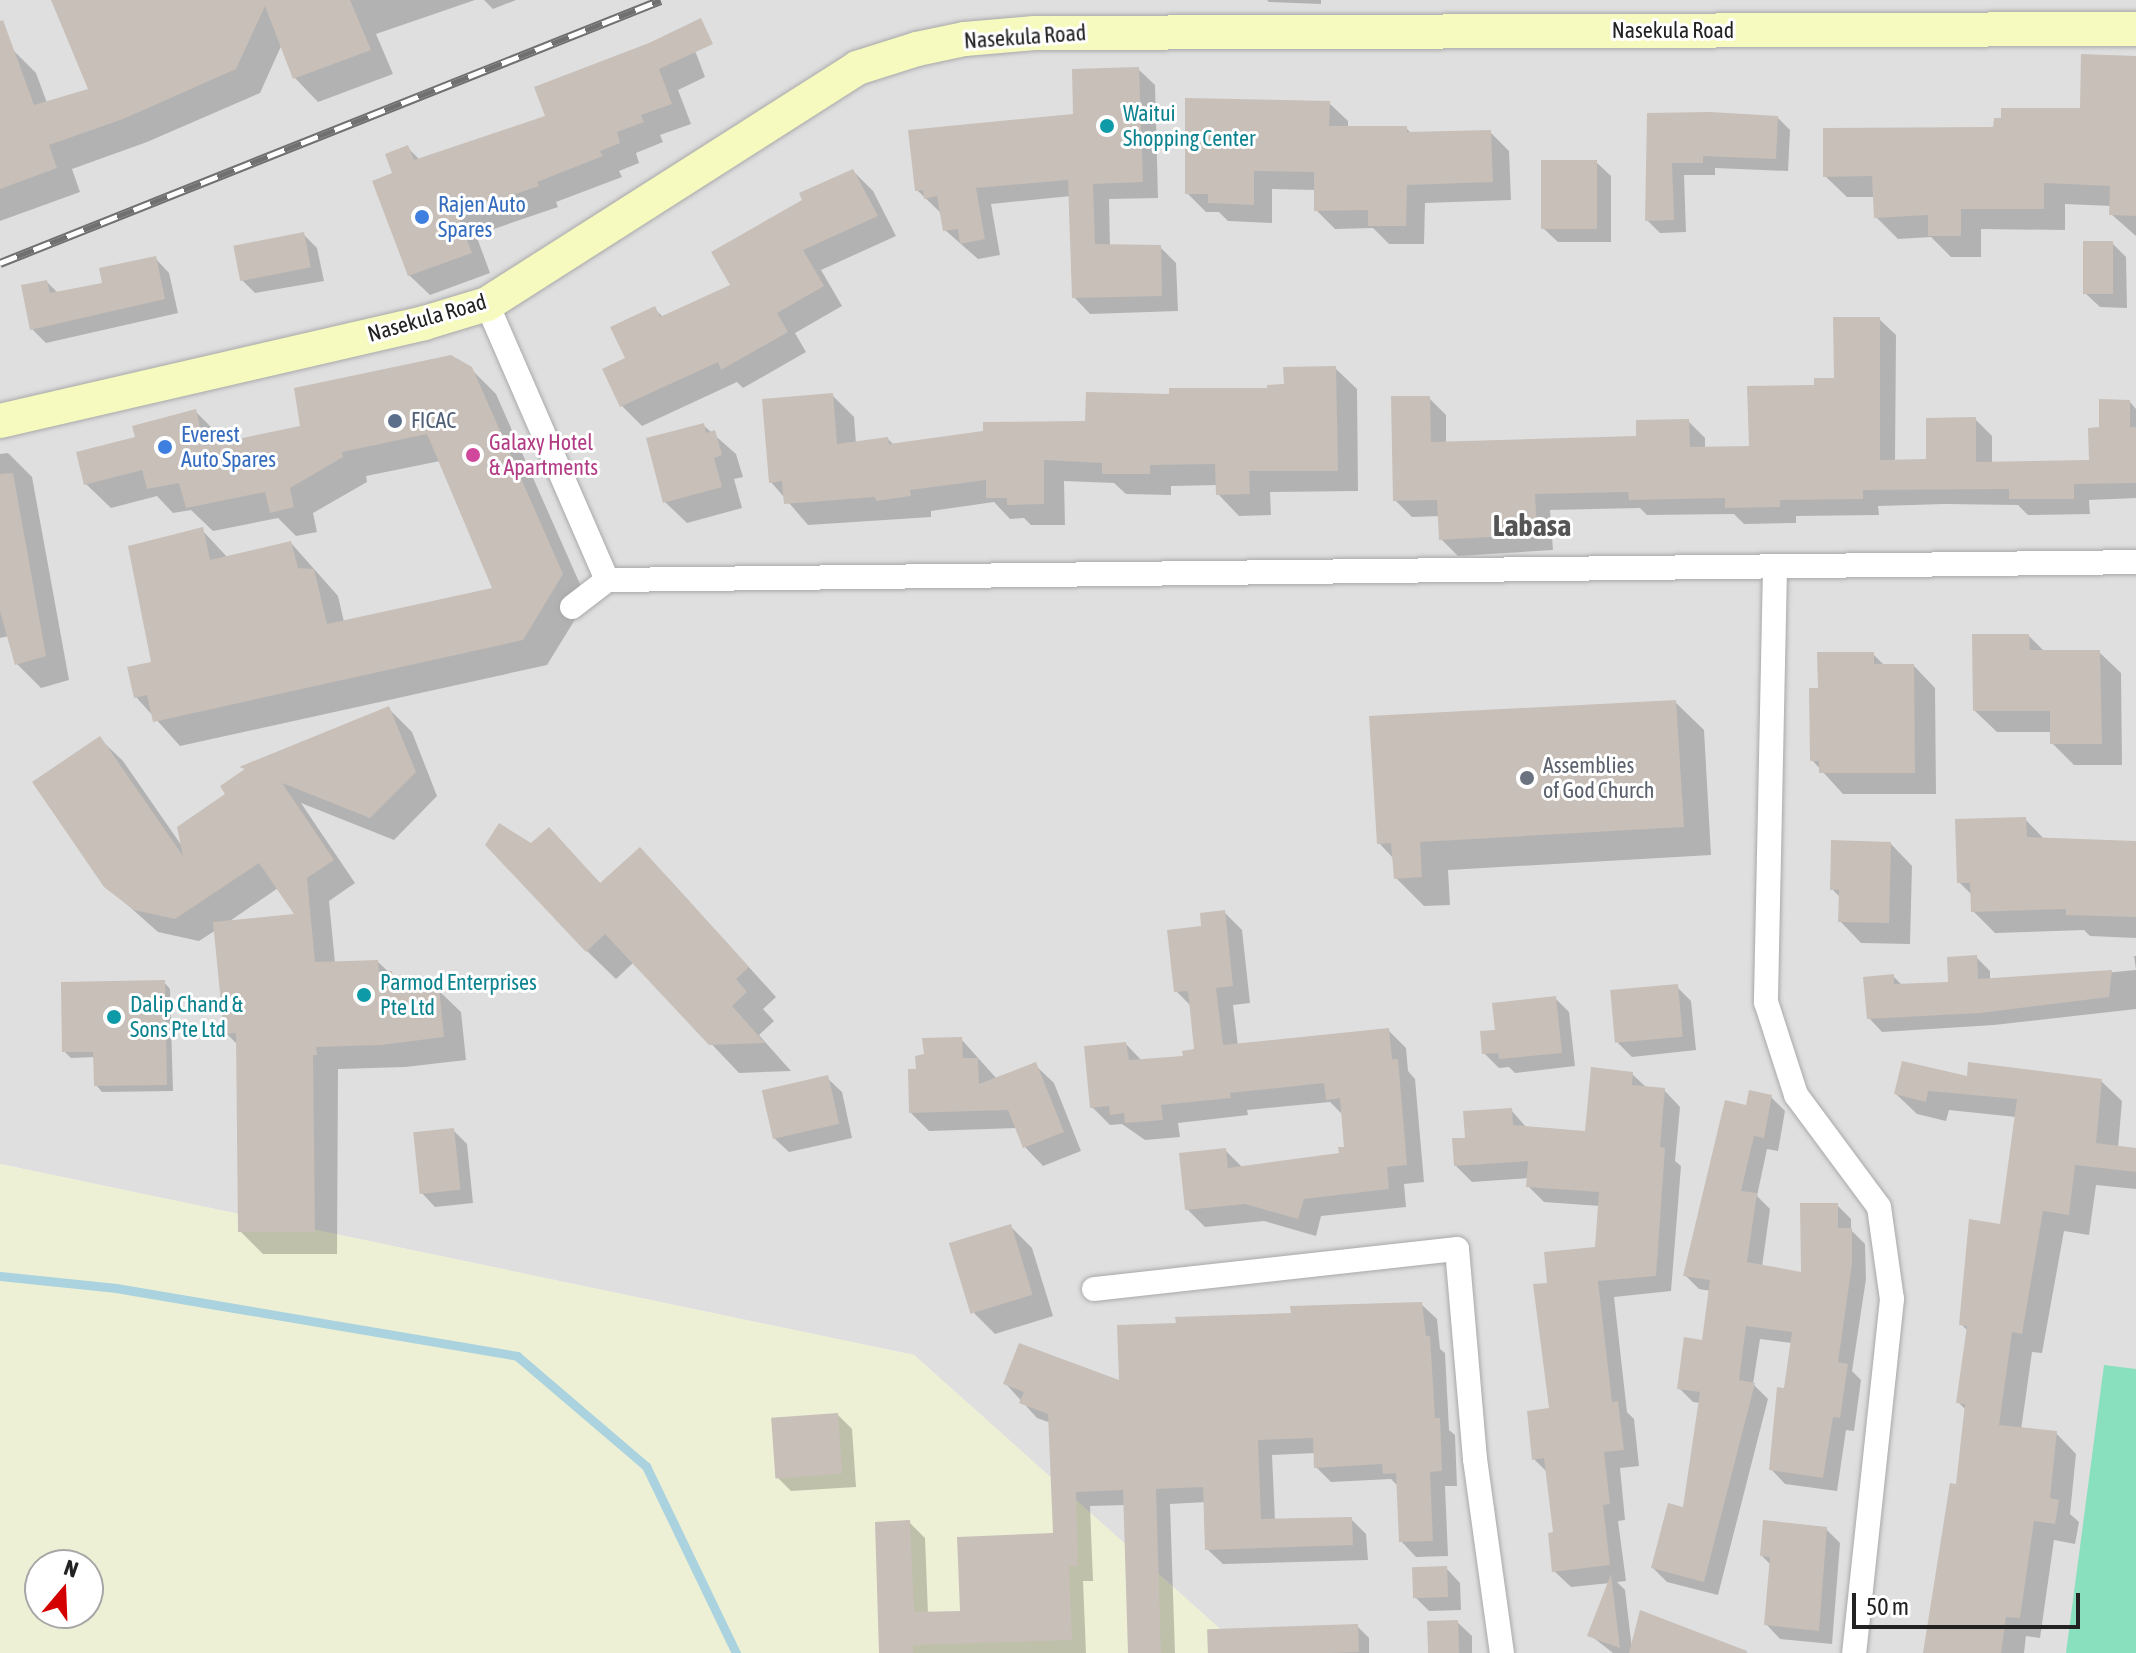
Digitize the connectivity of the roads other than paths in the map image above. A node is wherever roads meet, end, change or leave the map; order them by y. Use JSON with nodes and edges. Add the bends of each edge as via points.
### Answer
{"nodes":[{"id":1,"x":2136,"y":29,"type":"edge"},
{"id":2,"x":487,"y":304,"type":"junction"},
{"id":3,"x":0,"y":421,"type":"edge"},
{"id":4,"x":2136,"y":562,"type":"edge"},
{"id":5,"x":1775,"y":568,"type":"junction"},
{"id":6,"x":607,"y":580,"type":"junction"},
{"id":7,"x":572,"y":607,"type":"dead end"},
{"id":8,"x":1094,"y":1289,"type":"dead end"},
{"id":9,"x":1502,"y":1653,"type":"edge"},
{"id":10,"x":1854,"y":1653,"type":"edge"}],
"edges":[{"from":1,"to":2,"type":"main road","name":"Nasekula Road","via":[[1035,33],[965,39],[857,68]]},
{"from":2,"to":3,"type":"main road","name":"Nasekula Road"},
{"from":2,"to":6,"type":"street"},
{"from":4,"to":5,"type":"street"},
{"from":5,"to":6,"type":"street"},
{"from":5,"to":10,"type":"street","via":[[1766,1002],[1796,1095],[1879,1207],[1892,1299]]},
{"from":6,"to":7,"type":"street"},
{"from":8,"to":9,"type":"street","via":[[1457,1249],[1475,1459]]}]}
